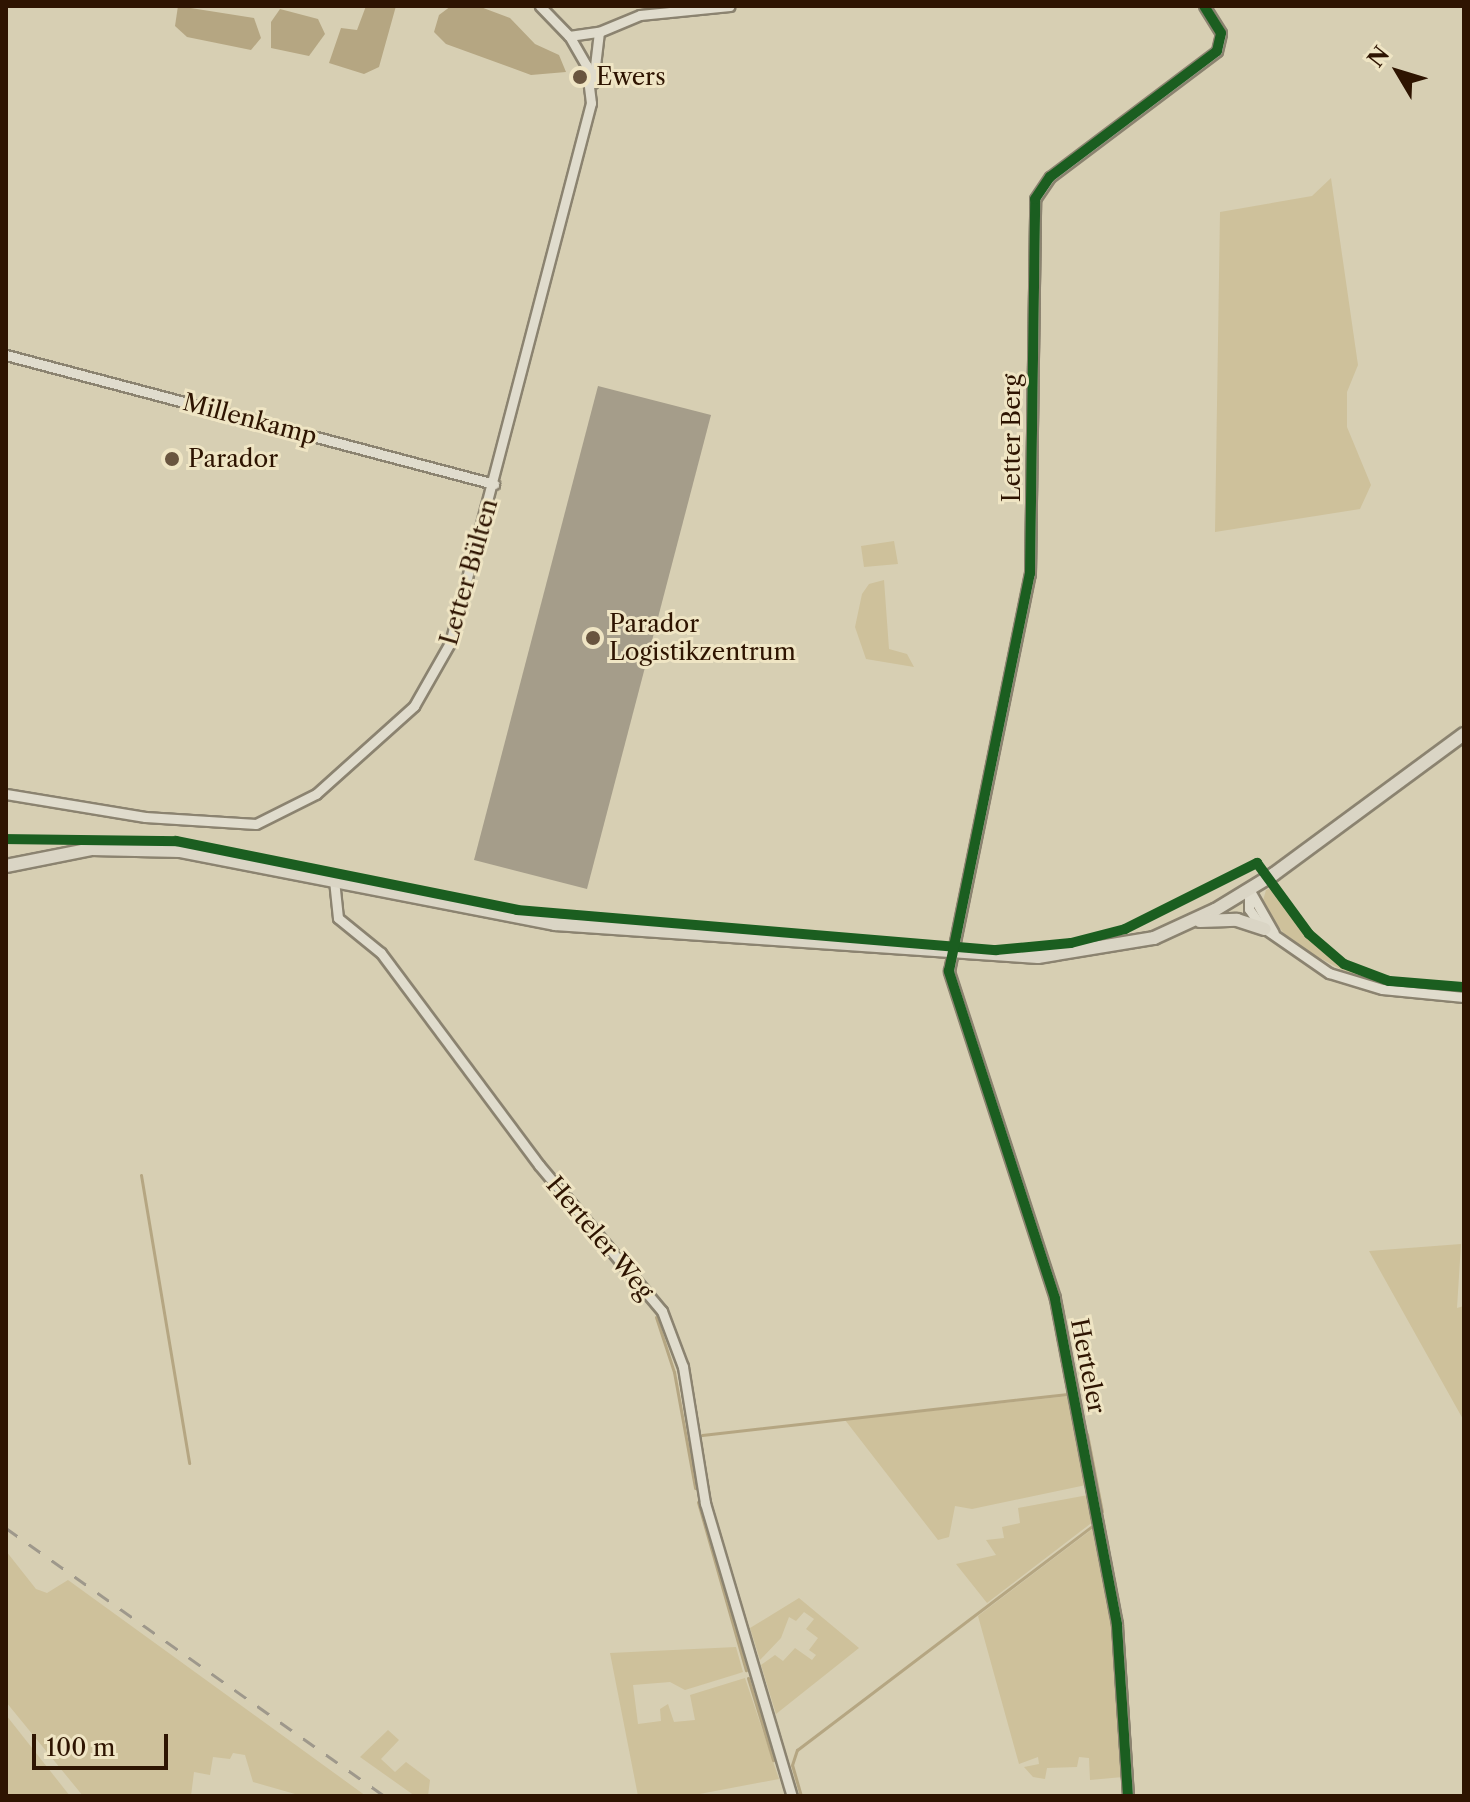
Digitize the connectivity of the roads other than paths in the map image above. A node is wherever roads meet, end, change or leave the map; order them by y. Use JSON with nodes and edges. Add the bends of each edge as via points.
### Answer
{"nodes":[{"id":1,"x":540,"y":6,"type":"edge"},
{"id":2,"x":730,"y":6,"type":"edge"},
{"id":3,"x":1204,"y":6,"type":"edge"},
{"id":4,"x":599,"y":32,"type":"junction"},
{"id":5,"x":569,"y":36,"type":"junction"},
{"id":6,"x":591,"y":95,"type":"junction"},
{"id":7,"x":6,"y":355,"type":"edge"},
{"id":8,"x":494,"y":484,"type":"junction"},
{"id":9,"x":1464,"y":734,"type":"edge"},
{"id":10,"x":6,"y":794,"type":"edge"},
{"id":11,"x":6,"y":857,"type":"edge"},
{"id":12,"x":29,"y":860,"type":"junction"},
{"id":13,"x":6,"y":866,"type":"edge"},
{"id":14,"x":334,"y":880,"type":"junction"},
{"id":15,"x":1249,"y":890,"type":"junction"},
{"id":16,"x":1189,"y":923,"type":"junction"},
{"id":17,"x":1265,"y":929,"type":"junction"},
{"id":18,"x":1279,"y":939,"type":"junction"},
{"id":19,"x":950,"y":956,"type":"junction"},
{"id":20,"x":1464,"y":997,"type":"edge"},
{"id":21,"x":792,"y":1796,"type":"edge"},
{"id":22,"x":1128,"y":1796,"type":"edge"}],
"edges":[{"from":1,"to":5,"type":"street","name":"Letter Bülten"},
{"from":2,"to":4,"type":"street","via":[[640,15]]},
{"from":3,"to":19,"type":"street","name":"Letter Berg","via":[[1221,33],[1217,51],[1050,177],[1035,199],[1030,574]]},
{"from":4,"to":5,"type":"street"},
{"from":4,"to":6,"type":"street"},
{"from":5,"to":6,"type":"street","name":"Letter Bülten","via":[[586,65]]},
{"from":6,"to":8,"type":"street","name":"Letter Bülten"},
{"from":7,"to":8,"type":"street","name":"Millenkamp"},
{"from":8,"to":10,"type":"street","name":"Letter Bülten","via":[[450,643],[434,676],[396,727],[296,809],[235,825],[64,807]]},
{"from":9,"to":15,"type":"main road"},
{"from":11,"to":12,"type":"main road"},
{"from":12,"to":13,"type":"main road"},
{"from":12,"to":14,"type":"main road","via":[[92,849],[161,849]]},
{"from":14,"to":19,"type":"main road","via":[[543,923]]},
{"from":14,"to":21,"type":"street","name":"Herteler Weg","via":[[332,905],[338,918],[381,953],[539,1165],[662,1311],[683,1367],[705,1503]]},
{"from":15,"to":16,"type":"main road"},
{"from":15,"to":17,"type":"street","via":[[1249,909]]},
{"from":15,"to":18,"type":"street"},
{"from":16,"to":17,"type":"main road","via":[[1237,920]]},
{"from":16,"to":19,"type":"main road","via":[[1154,938],[1066,955]]},
{"from":17,"to":18,"type":"street"},
{"from":18,"to":20,"type":"street","via":[[1318,967],[1357,984]]},
{"from":19,"to":22,"type":"street","name":"Herteler","via":[[952,984],[1055,1298],[1117,1624]]}]}
